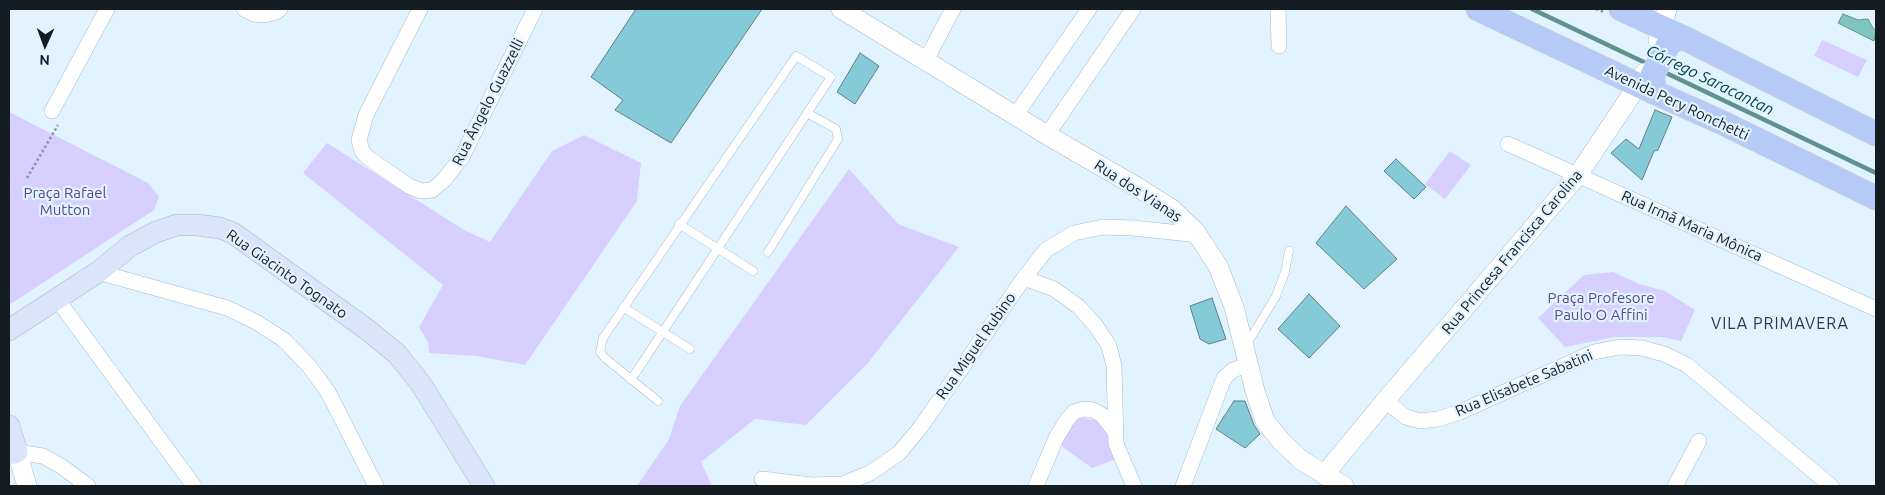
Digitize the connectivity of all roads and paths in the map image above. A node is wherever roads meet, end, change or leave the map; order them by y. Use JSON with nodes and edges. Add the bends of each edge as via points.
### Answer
{"nodes":[{"id":1,"x":107,"y":9,"type":"edge"},
{"id":2,"x":244,"y":9,"type":"edge"},
{"id":3,"x":280,"y":9,"type":"edge"},
{"id":4,"x":420,"y":9,"type":"edge"},
{"id":5,"x":536,"y":9,"type":"edge"},
{"id":6,"x":841,"y":9,"type":"edge"},
{"id":7,"x":953,"y":9,"type":"edge"},
{"id":8,"x":1089,"y":9,"type":"edge"},
{"id":9,"x":1134,"y":9,"type":"edge"},
{"id":10,"x":1278,"y":9,"type":"edge"},
{"id":11,"x":1478,"y":9,"type":"edge"},
{"id":12,"x":1621,"y":9,"type":"edge"},
{"id":13,"x":1667,"y":32,"type":"edge"},
{"id":14,"x":1279,"y":46,"type":"dead end"},
{"id":15,"x":926,"y":60,"type":"junction"},
{"id":16,"x":1648,"y":81,"type":"junction"},
{"id":17,"x":52,"y":111,"type":"joint"},
{"id":18,"x":807,"y":113,"type":"junction"},
{"id":19,"x":1015,"y":116,"type":"junction"},
{"id":20,"x":1876,"y":134,"type":"edge"},
{"id":21,"x":1047,"y":135,"type":"junction"},
{"id":22,"x":1508,"y":144,"type":"dead end"},
{"id":23,"x":1578,"y":175,"type":"junction"},
{"id":24,"x":27,"y":178,"type":"dead end"},
{"id":25,"x":1876,"y":198,"type":"edge"},
{"id":26,"x":680,"y":224,"type":"junction"},
{"id":27,"x":1199,"y":235,"type":"junction"},
{"id":28,"x":718,"y":249,"type":"junction"},
{"id":29,"x":1288,"y":251,"type":"dead end"},
{"id":30,"x":768,"y":252,"type":"dead end"},
{"id":31,"x":753,"y":270,"type":"dead end"},
{"id":32,"x":98,"y":272,"type":"junction"},
{"id":33,"x":1024,"y":278,"type":"junction"},
{"id":34,"x":57,"y":299,"type":"junction"},
{"id":35,"x":623,"y":308,"type":"junction"},
{"id":36,"x":1876,"y":309,"type":"edge"},
{"id":37,"x":9,"y":330,"type":"edge"},
{"id":38,"x":663,"y":332,"type":"junction"},
{"id":39,"x":690,"y":349,"type":"dead end"},
{"id":40,"x":1246,"y":357,"type":"junction"},
{"id":41,"x":631,"y":380,"type":"junction"},
{"id":42,"x":658,"y":401,"type":"dead end"},
{"id":43,"x":1385,"y":401,"type":"junction"},
{"id":44,"x":9,"y":426,"type":"edge"},
{"id":45,"x":1116,"y":432,"type":"junction"},
{"id":46,"x":1699,"y":441,"type":"dead end"},
{"id":47,"x":13,"y":453,"type":"edge"},
{"id":48,"x":1324,"y":475,"type":"junction"},
{"id":49,"x":762,"y":479,"type":"dead end"},
{"id":50,"x":480,"y":485,"type":"edge"},
{"id":51,"x":27,"y":486,"type":"edge"},
{"id":52,"x":88,"y":486,"type":"edge"},
{"id":53,"x":194,"y":486,"type":"edge"},
{"id":54,"x":376,"y":486,"type":"edge"},
{"id":55,"x":1036,"y":486,"type":"edge"},
{"id":56,"x":1134,"y":486,"type":"edge"},
{"id":57,"x":1183,"y":486,"type":"edge"},
{"id":58,"x":1344,"y":486,"type":"edge"},
{"id":59,"x":1675,"y":486,"type":"edge"},
{"id":60,"x":1831,"y":486,"type":"edge"}],
"edges":[{"from":1,"to":17,"type":"street"},
{"from":2,"to":3,"type":"street","via":[[264,15]]},
{"from":4,"to":5,"type":"street","name":"Rua Ângelo Guazzelli","via":[[366,116],[359,140],[362,151],[376,163],[421,191],[432,190],[444,181],[462,157]]},
{"from":6,"to":15,"type":"street","name":"Rua dos Vianas"},
{"from":7,"to":15,"type":"street"},
{"from":8,"to":19,"type":"street"},
{"from":9,"to":21,"type":"street"},
{"from":10,"to":14,"type":"street"},
{"from":11,"to":16,"type":"main road","name":"Avenida Pery Ronchetti"},
{"from":12,"to":13,"type":"main road"},
{"from":13,"to":16,"type":"main road"},
{"from":13,"to":20,"type":"main road"},
{"from":15,"to":19,"type":"street","name":"Rua dos Vianas"},
{"from":16,"to":23,"type":"street","name":"Rua Princesa Francisca Carolina"},
{"from":16,"to":25,"type":"main road","name":"Avenida Pery Ronchetti"},
{"from":17,"to":24,"type":"path","via":[[61,118]]},
{"from":18,"to":26,"type":"lane","via":[[831,78],[796,56]]},
{"from":18,"to":28,"type":"lane"},
{"from":18,"to":30,"type":"lane","via":[[836,130],[838,139]]},
{"from":19,"to":21,"type":"street","name":"Rua dos Vianas"},
{"from":21,"to":27,"type":"street","name":"Rua dos Vianas","via":[[1172,209]]},
{"from":22,"to":23,"type":"street","name":"Rua Irmã Maria Mônica"},
{"from":23,"to":36,"type":"street","name":"Rua Irmã Maria Mônica"},
{"from":23,"to":43,"type":"street","name":"Rua Princesa Francisca Carolina"},
{"from":26,"to":28,"type":"lane"},
{"from":26,"to":35,"type":"lane"},
{"from":27,"to":33,"type":"street","name":"Rua Miguel Rubino","via":[[1103,227],[1074,234],[1046,250]]},
{"from":27,"to":40,"type":"street","name":"Rua dos Vianas","via":[[1222,274]]},
{"from":28,"to":31,"type":"lane"},
{"from":28,"to":38,"type":"lane"},
{"from":29,"to":40,"type":"lane","via":[[1285,272],[1276,296]]},
{"from":32,"to":34,"type":"main road","name":"Rua Giacinto Tognato"},
{"from":32,"to":50,"type":"main road","name":"Rua Giacinto Tognato","via":[[130,246],[178,225],[197,224],[233,233],[397,354],[421,384]]},
{"from":32,"to":54,"type":"street","via":[[227,308],[284,340],[328,392]]},
{"from":33,"to":45,"type":"street","via":[[1054,289],[1079,307],[1109,346],[1114,366]]},
{"from":33,"to":49,"type":"street","name":"Rua Miguel Rubino","via":[[920,428],[899,453],[870,473],[844,484],[811,485]]},
{"from":34,"to":37,"type":"main road","name":"Rua Giacinto Tognato"},
{"from":34,"to":53,"type":"street"},
{"from":35,"to":38,"type":"lane"},
{"from":35,"to":41,"type":"lane","via":[[603,338],[600,352]]},
{"from":38,"to":39,"type":"lane"},
{"from":38,"to":41,"type":"lane"},
{"from":40,"to":48,"type":"street","name":"Rua dos Vianas","via":[[1265,421],[1301,460]]},
{"from":40,"to":57,"type":"street","via":[[1224,378]]},
{"from":41,"to":42,"type":"lane"},
{"from":43,"to":48,"type":"street","name":"Rua Princesa Francisca Carolina"},
{"from":43,"to":60,"type":"street","name":"Rua Elisabete Sabatini","via":[[1406,417],[1420,421],[1438,419],[1594,352],[1620,347],[1642,348],[1687,365]]},
{"from":44,"to":47,"type":"main road"},
{"from":45,"to":55,"type":"street","via":[[1102,415],[1093,410],[1074,412],[1056,438]]},
{"from":45,"to":56,"type":"street","via":[[1116,444]]},
{"from":46,"to":59,"type":"street"},
{"from":47,"to":51,"type":"street"},
{"from":47,"to":52,"type":"street","via":[[43,456]]},
{"from":48,"to":58,"type":"street","name":"Rua dos Vianas"}]}
